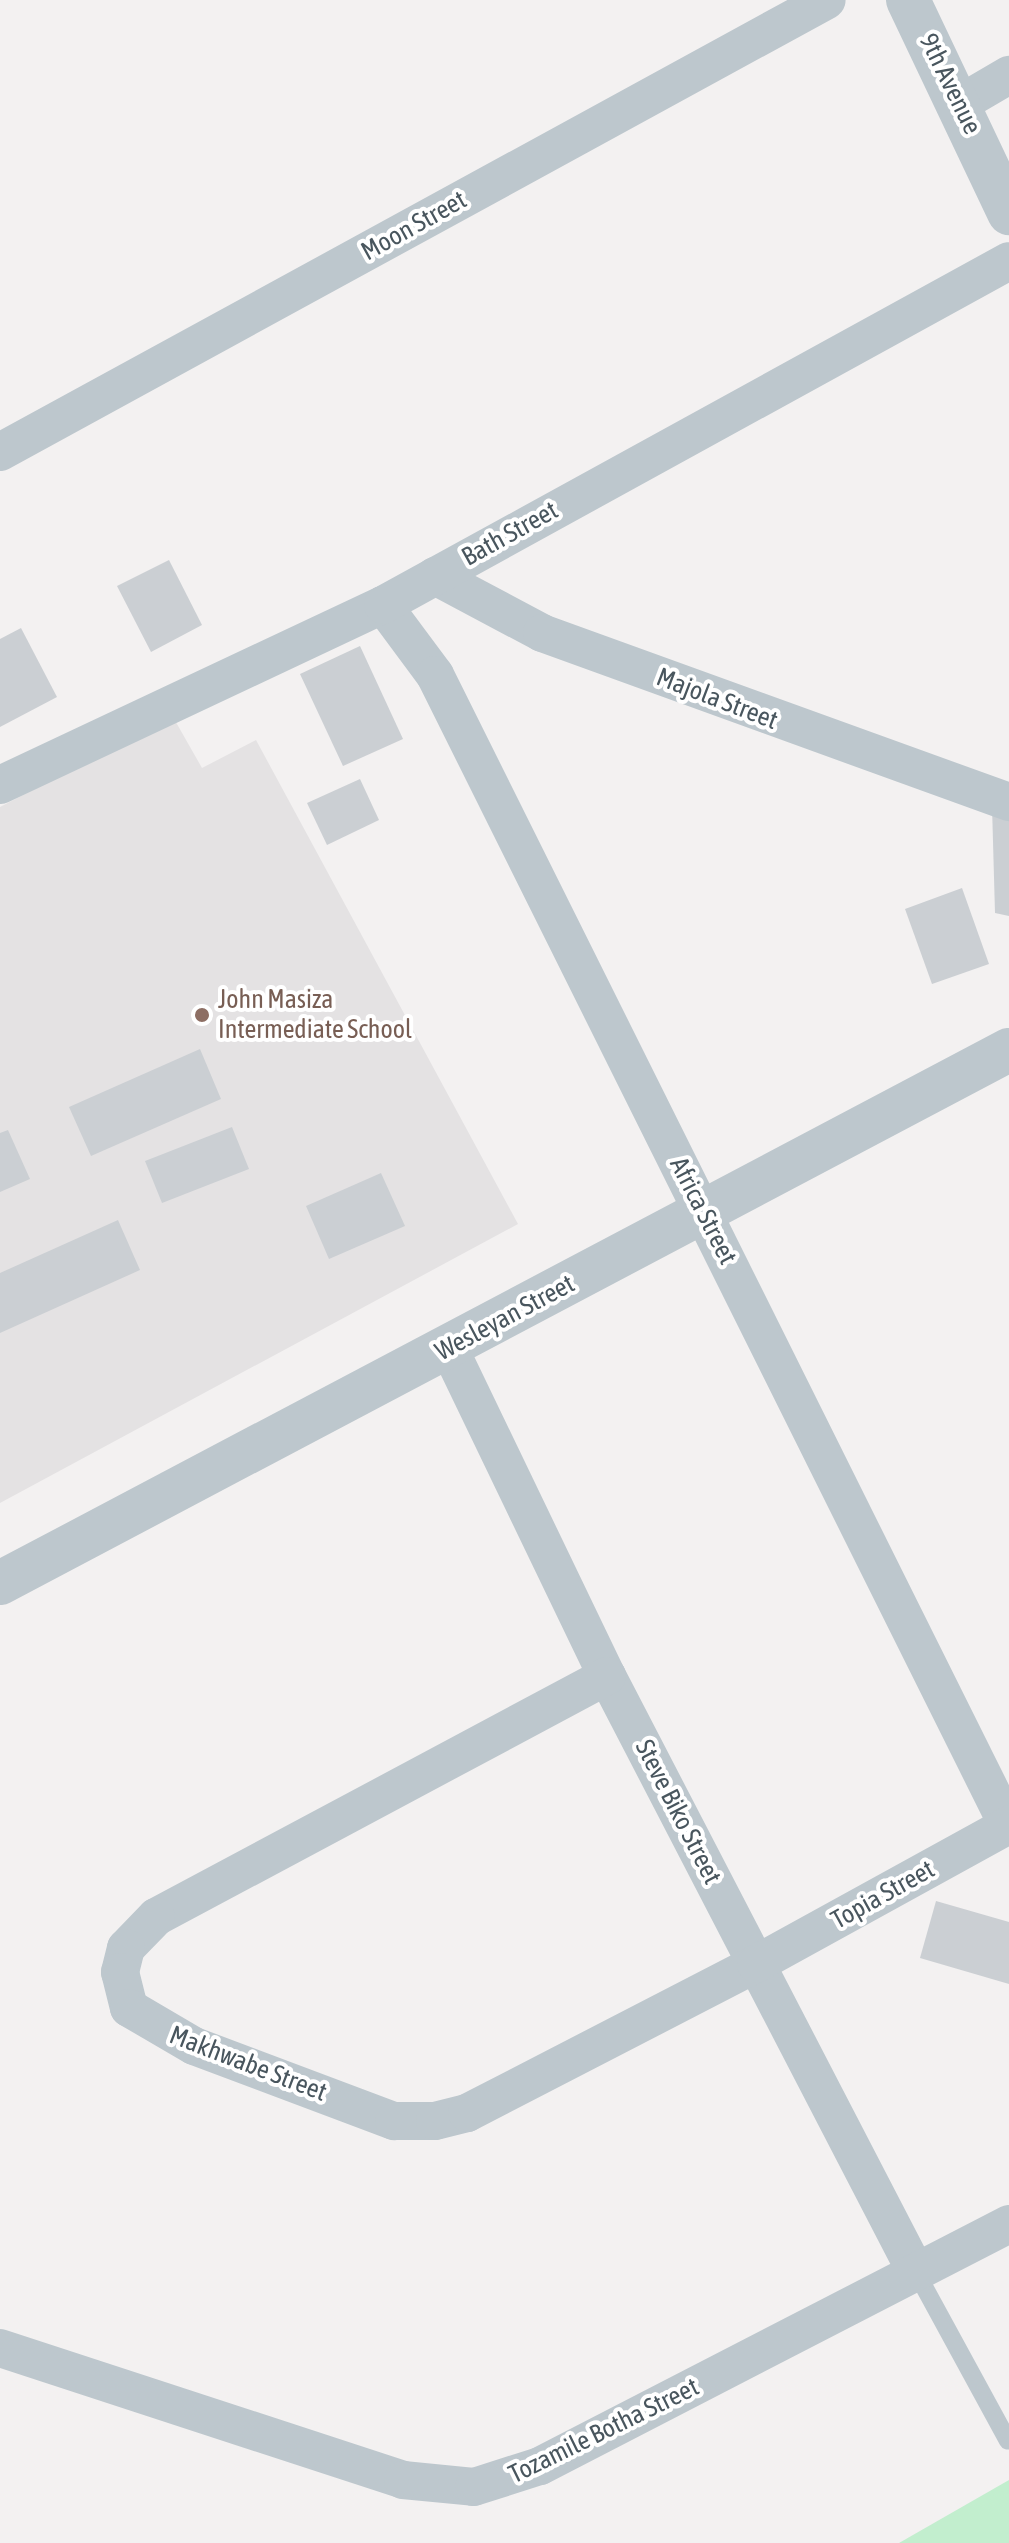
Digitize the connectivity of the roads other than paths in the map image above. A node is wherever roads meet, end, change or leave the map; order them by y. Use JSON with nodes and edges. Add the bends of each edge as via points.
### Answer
{"nodes":[{"id":1,"x":827,"y":0,"type":"edge"},
{"id":2,"x":908,"y":0,"type":"edge"},
{"id":3,"x":1009,"y":75,"type":"edge"},
{"id":4,"x":961,"y":103,"type":"junction"},
{"id":5,"x":1009,"y":213,"type":"edge"},
{"id":6,"x":1009,"y":261,"type":"edge"},
{"id":7,"x":0,"y":452,"type":"edge"},
{"id":8,"x":435,"y":576,"type":"junction"},
{"id":9,"x":383,"y":605,"type":"junction"},
{"id":10,"x":0,"y":785,"type":"edge"},
{"id":11,"x":1009,"y":802,"type":"edge"},
{"id":12,"x":1009,"y":1050,"type":"edge"},
{"id":13,"x":703,"y":1211,"type":"junction"},
{"id":14,"x":449,"y":1348,"type":"junction"},
{"id":15,"x":0,"y":1583,"type":"edge"},
{"id":16,"x":607,"y":1676,"type":"junction"},
{"id":17,"x":1009,"y":1826,"type":"edge"},
{"id":18,"x":756,"y":1964,"type":"junction"},
{"id":19,"x":1009,"y":2224,"type":"edge"},
{"id":20,"x":916,"y":2272,"type":"junction"},
{"id":21,"x":2,"y":2354,"type":"edge"},
{"id":22,"x":1008,"y":2441,"type":"edge"}],
"edges":[{"from":1,"to":7,"type":"street","name":"Moon Street"},
{"from":2,"to":4,"type":"street","name":"9th Avenue"},
{"from":3,"to":4,"type":"street"},
{"from":4,"to":5,"type":"street","name":"9th Avenue"},
{"from":6,"to":8,"type":"street","name":"Bath Street"},
{"from":8,"to":9,"type":"street","name":"Bath Street"},
{"from":8,"to":11,"type":"street","name":"Majola Street","via":[[542,633]]},
{"from":9,"to":10,"type":"street","name":"Bath Street"},
{"from":9,"to":13,"type":"street","name":"Africa Street","via":[[435,675]]},
{"from":12,"to":13,"type":"street","name":"Wesleyan Street"},
{"from":13,"to":14,"type":"street","name":"Wesleyan Street"},
{"from":13,"to":17,"type":"street","name":"Africa Street"},
{"from":14,"to":15,"type":"street","name":"Wesleyan Street"},
{"from":14,"to":16,"type":"street","name":"Steve Biko Street"},
{"from":16,"to":18,"type":"street","name":"Steve Biko Street"},
{"from":16,"to":18,"type":"street","name":"Makhwabe Street","via":[[156,1917],[126,1948],[120,1972],[129,2008],[194,2046],[411,2124],[467,2113]]},
{"from":17,"to":18,"type":"street","name":"Topia Street"},
{"from":18,"to":20,"type":"street","name":"Steve Biko Street"},
{"from":19,"to":20,"type":"street","name":"Tozamile Botha Street"},
{"from":20,"to":21,"type":"street","name":"Tozamile Botha Street","via":[[540,2466],[474,2487],[403,2480]]},
{"from":20,"to":22,"type":"lane"}]}
